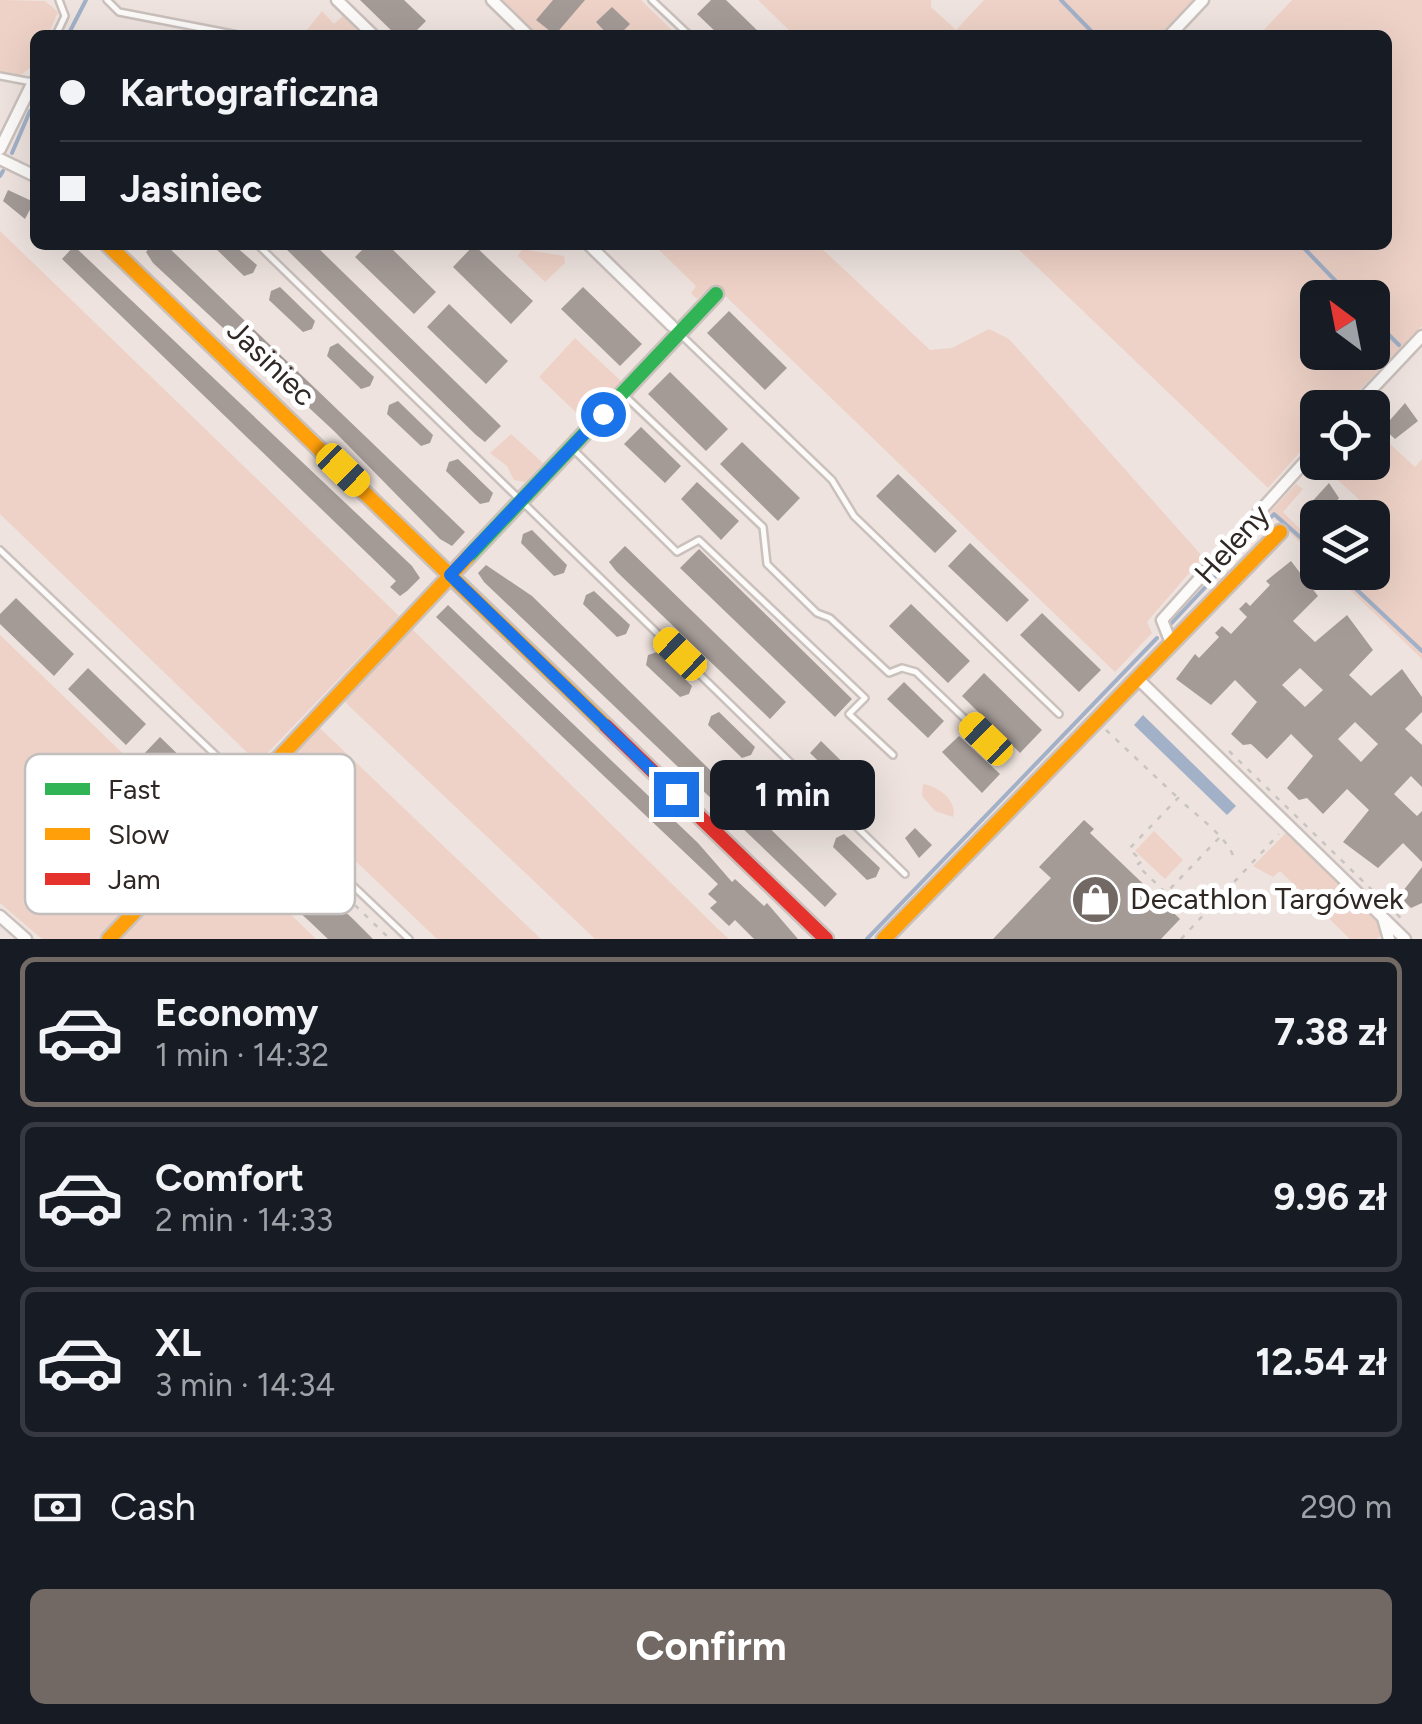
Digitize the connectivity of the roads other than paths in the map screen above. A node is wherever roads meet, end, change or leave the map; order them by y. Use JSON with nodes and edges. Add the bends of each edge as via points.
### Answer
{"nodes":[{"id":1,"x":58,"y":0,"type":"edge"},
{"id":2,"x":107,"y":0,"type":"edge"},
{"id":3,"x":338,"y":0,"type":"edge"},
{"id":4,"x":492,"y":0,"type":"edge"},
{"id":5,"x":652,"y":0,"type":"edge"},
{"id":6,"x":1203,"y":0,"type":"edge"},
{"id":7,"x":58,"y":30,"type":"edge"},
{"id":8,"x":212,"y":30,"type":"edge"},
{"id":9,"x":368,"y":30,"type":"edge"},
{"id":10,"x":523,"y":30,"type":"edge"},
{"id":11,"x":684,"y":30,"type":"edge"},
{"id":12,"x":1175,"y":30,"type":"edge"},
{"id":13,"x":0,"y":76,"type":"edge"},
{"id":14,"x":30,"y":80,"type":"edge"},
{"id":15,"x":30,"y":89,"type":"edge"},
{"id":16,"x":0,"y":149,"type":"edge"},
{"id":17,"x":0,"y":158,"type":"edge"},
{"id":18,"x":30,"y":173,"type":"edge"},
{"id":19,"x":113,"y":250,"type":"edge"},
{"id":20,"x":263,"y":250,"type":"edge"},
{"id":21,"x":594,"y":250,"type":"edge"},
{"id":22,"x":716,"y":294,"type":"dead end"},
{"id":23,"x":675,"y":329,"type":"junction"},
{"id":24,"x":1422,"y":336,"type":"edge"},
{"id":25,"x":1371,"y":390,"type":"edge"},
{"id":26,"x":622,"y":394,"type":"junction"},
{"id":27,"x":571,"y":447,"type":"junction"},
{"id":28,"x":1300,"y":466,"type":"edge"},
{"id":29,"x":522,"y":500,"type":"junction"},
{"id":30,"x":1280,"y":532,"type":"dead end"},
{"id":31,"x":0,"y":550,"type":"edge"},
{"id":32,"x":450,"y":575,"type":"junction"},
{"id":33,"x":1171,"y":643,"type":"junction"},
{"id":34,"x":1137,"y":678,"type":"junction"},
{"id":35,"x":1059,"y":714,"type":"dead end"},
{"id":36,"x":986,"y":739,"type":"dead end"},
{"id":37,"x":213,"y":754,"type":"edge"},
{"id":38,"x":283,"y":754,"type":"edge"},
{"id":39,"x":893,"y":755,"type":"dead end"},
{"id":40,"x":905,"y":874,"type":"dead end"},
{"id":41,"x":355,"y":886,"type":"edge"},
{"id":42,"x":133,"y":914,"type":"edge"},
{"id":43,"x":0,"y":916,"type":"edge"},
{"id":44,"x":1382,"y":917,"type":"junction"},
{"id":45,"x":1408,"y":933,"type":"edge"},
{"id":46,"x":26,"y":939,"type":"edge"},
{"id":47,"x":109,"y":939,"type":"edge"},
{"id":48,"x":409,"y":939,"type":"edge"},
{"id":49,"x":826,"y":939,"type":"edge"},
{"id":50,"x":884,"y":939,"type":"edge"},
{"id":51,"x":1390,"y":939,"type":"edge"}],
"edges":[{"from":1,"to":7,"type":"lane","via":[[65,16]]},
{"from":2,"to":8,"type":"lane","via":[[119,12]]},
{"from":3,"to":9,"type":"street"},
{"from":4,"to":10,"type":"street"},
{"from":5,"to":11,"type":"lane"},
{"from":6,"to":12,"type":"street"},
{"from":13,"to":14,"type":"lane"},
{"from":15,"to":16,"type":"street"},
{"from":17,"to":18,"type":"street"},
{"from":19,"to":32,"type":"street","name":"Jasiniec"},
{"from":20,"to":29,"type":"lane"},
{"from":21,"to":23,"type":"street"},
{"from":22,"to":23,"type":"street"},
{"from":23,"to":26,"type":"street"},
{"from":23,"to":35,"type":"lane","via":[[832,480],[854,516]]},
{"from":24,"to":25,"type":"street"},
{"from":26,"to":27,"type":"street"},
{"from":26,"to":36,"type":"lane","via":[[762,527],[767,564],[818,614],[888,674],[916,672]]},
{"from":27,"to":29,"type":"street"},
{"from":27,"to":39,"type":"lane","via":[[677,552],[699,540],[865,698],[849,714]]},
{"from":28,"to":33,"type":"street","name":"Heleny","via":[[1162,620]]},
{"from":29,"to":32,"type":"street"},
{"from":29,"to":40,"type":"lane"},
{"from":30,"to":33,"type":"street"},
{"from":31,"to":37,"type":"lane"},
{"from":32,"to":38,"type":"street"},
{"from":32,"to":49,"type":"street","name":"Jasiniec"},
{"from":33,"to":34,"type":"street"},
{"from":34,"to":44,"type":"street","via":[[1292,820]]},
{"from":34,"to":50,"type":"street"},
{"from":41,"to":48,"type":"lane"},
{"from":42,"to":47,"type":"street"},
{"from":43,"to":46,"type":"street"},
{"from":44,"to":45,"type":"street"},
{"from":44,"to":51,"type":"street"}]}
